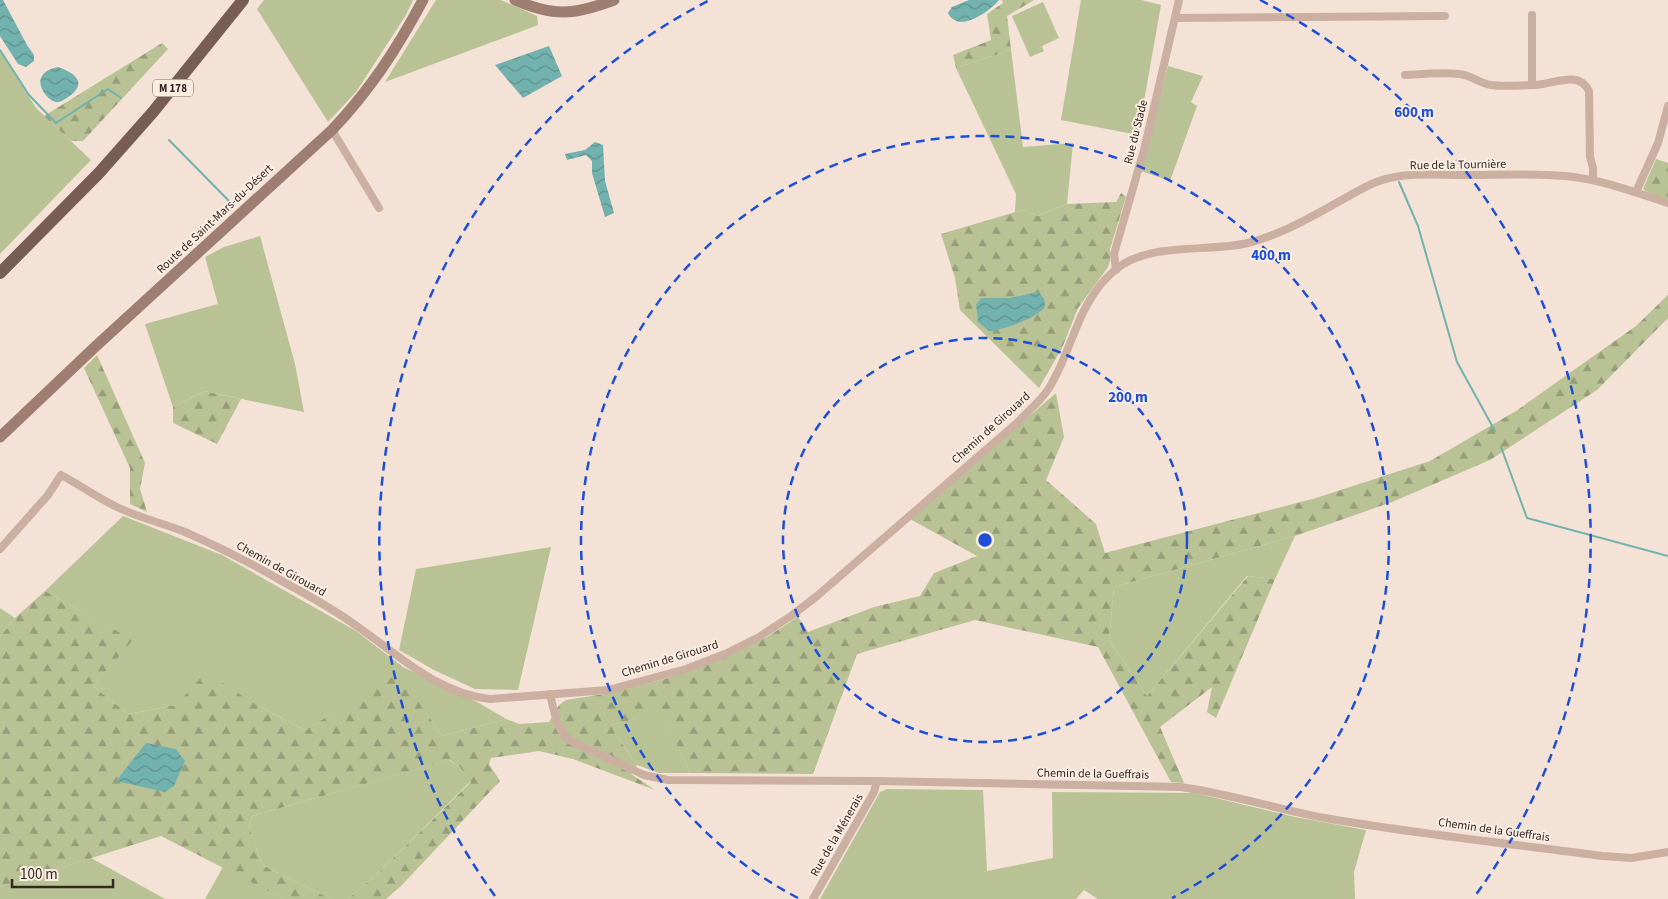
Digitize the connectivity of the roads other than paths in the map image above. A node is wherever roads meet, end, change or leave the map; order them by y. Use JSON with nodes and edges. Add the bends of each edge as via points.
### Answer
{"nodes":[{"id":1,"x":243,"y":0,"type":"edge"},
{"id":2,"x":422,"y":0,"type":"edge"},
{"id":3,"x":514,"y":0,"type":"edge"},
{"id":4,"x":614,"y":0,"type":"edge"},
{"id":5,"x":1179,"y":0,"type":"edge"},
{"id":6,"x":1532,"y":15,"type":"dead end"},
{"id":7,"x":1445,"y":16,"type":"dead end"},
{"id":8,"x":1175,"y":18,"type":"junction"},
{"id":9,"x":1405,"y":75,"type":"dead end"},
{"id":10,"x":1532,"y":85,"type":"junction"},
{"id":11,"x":1668,"y":106,"type":"edge"},
{"id":12,"x":332,"y":130,"type":"junction"},
{"id":13,"x":1593,"y":180,"type":"junction"},
{"id":14,"x":1636,"y":192,"type":"junction"},
{"id":15,"x":1668,"y":203,"type":"edge"},
{"id":16,"x":379,"y":208,"type":"dead end"},
{"id":17,"x":1290,"y":228,"type":"joint"},
{"id":18,"x":1116,"y":270,"type":"junction"},
{"id":19,"x":0,"y":273,"type":"edge"},
{"id":20,"x":0,"y":437,"type":"edge"},
{"id":21,"x":0,"y":550,"type":"edge"},
{"id":22,"x":550,"y":694,"type":"junction"},
{"id":23,"x":877,"y":781,"type":"junction"},
{"id":24,"x":1668,"y":852,"type":"edge"},
{"id":25,"x":813,"y":899,"type":"edge"}],
"edges":[{"from":1,"to":19,"type":"main road","number":"M 178","via":[[154,112]]},
{"from":2,"to":12,"type":"main road","name":"Route de Saint-Mars-du-Désert","via":[[384,67]]},
{"from":3,"to":4,"type":"main road","via":[[534,8],[564,13],[579,12]]},
{"from":5,"to":8,"type":"street","name":"Rue du Stade"},
{"from":6,"to":10,"type":"street"},
{"from":7,"to":8,"type":"street"},
{"from":8,"to":18,"type":"street","name":"Rue du Stade","via":[[1144,150],[1114,254]]},
{"from":9,"to":10,"type":"street","via":[[1458,74],[1490,85]]},
{"from":10,"to":13,"type":"street","via":[[1566,80],[1579,80],[1586,84]]},
{"from":11,"to":14,"type":"street","via":[[1658,144]]},
{"from":12,"to":16,"type":"street"},
{"from":12,"to":20,"type":"main road","name":"Route de Saint-Mars-du-Désert"},
{"from":13,"to":14,"type":"street","name":"Rue de la Tournière"},
{"from":13,"to":17,"type":"street","name":"Rue de la Tournière","via":[[1564,176],[1404,176],[1379,181]]},
{"from":14,"to":15,"type":"street"},
{"from":17,"to":18,"type":"street","name":"Chemin de Girouard","via":[[1236,246],[1151,253]]},
{"from":18,"to":22,"type":"street","name":"Chemin de Girouard","via":[[1086,305],[1058,371],[1040,400],[791,616],[725,654],[686,668],[608,690]]},
{"from":21,"to":22,"type":"street","name":"Chemin de Girouard","via":[[48,495],[61,475],[117,507],[222,549],[280,580],[357,625],[412,667],[458,692],[490,699]]},
{"from":22,"to":23,"type":"street","name":"Chemin de la Gueffrais","via":[[558,726],[569,740],[655,778]]},
{"from":23,"to":24,"type":"street","name":"Chemin de la Gueffrais","via":[[1181,787],[1366,825],[1603,856],[1630,858]]},
{"from":23,"to":25,"type":"street","name":"Rue de la Ménerais","via":[[874,792]]}]}
